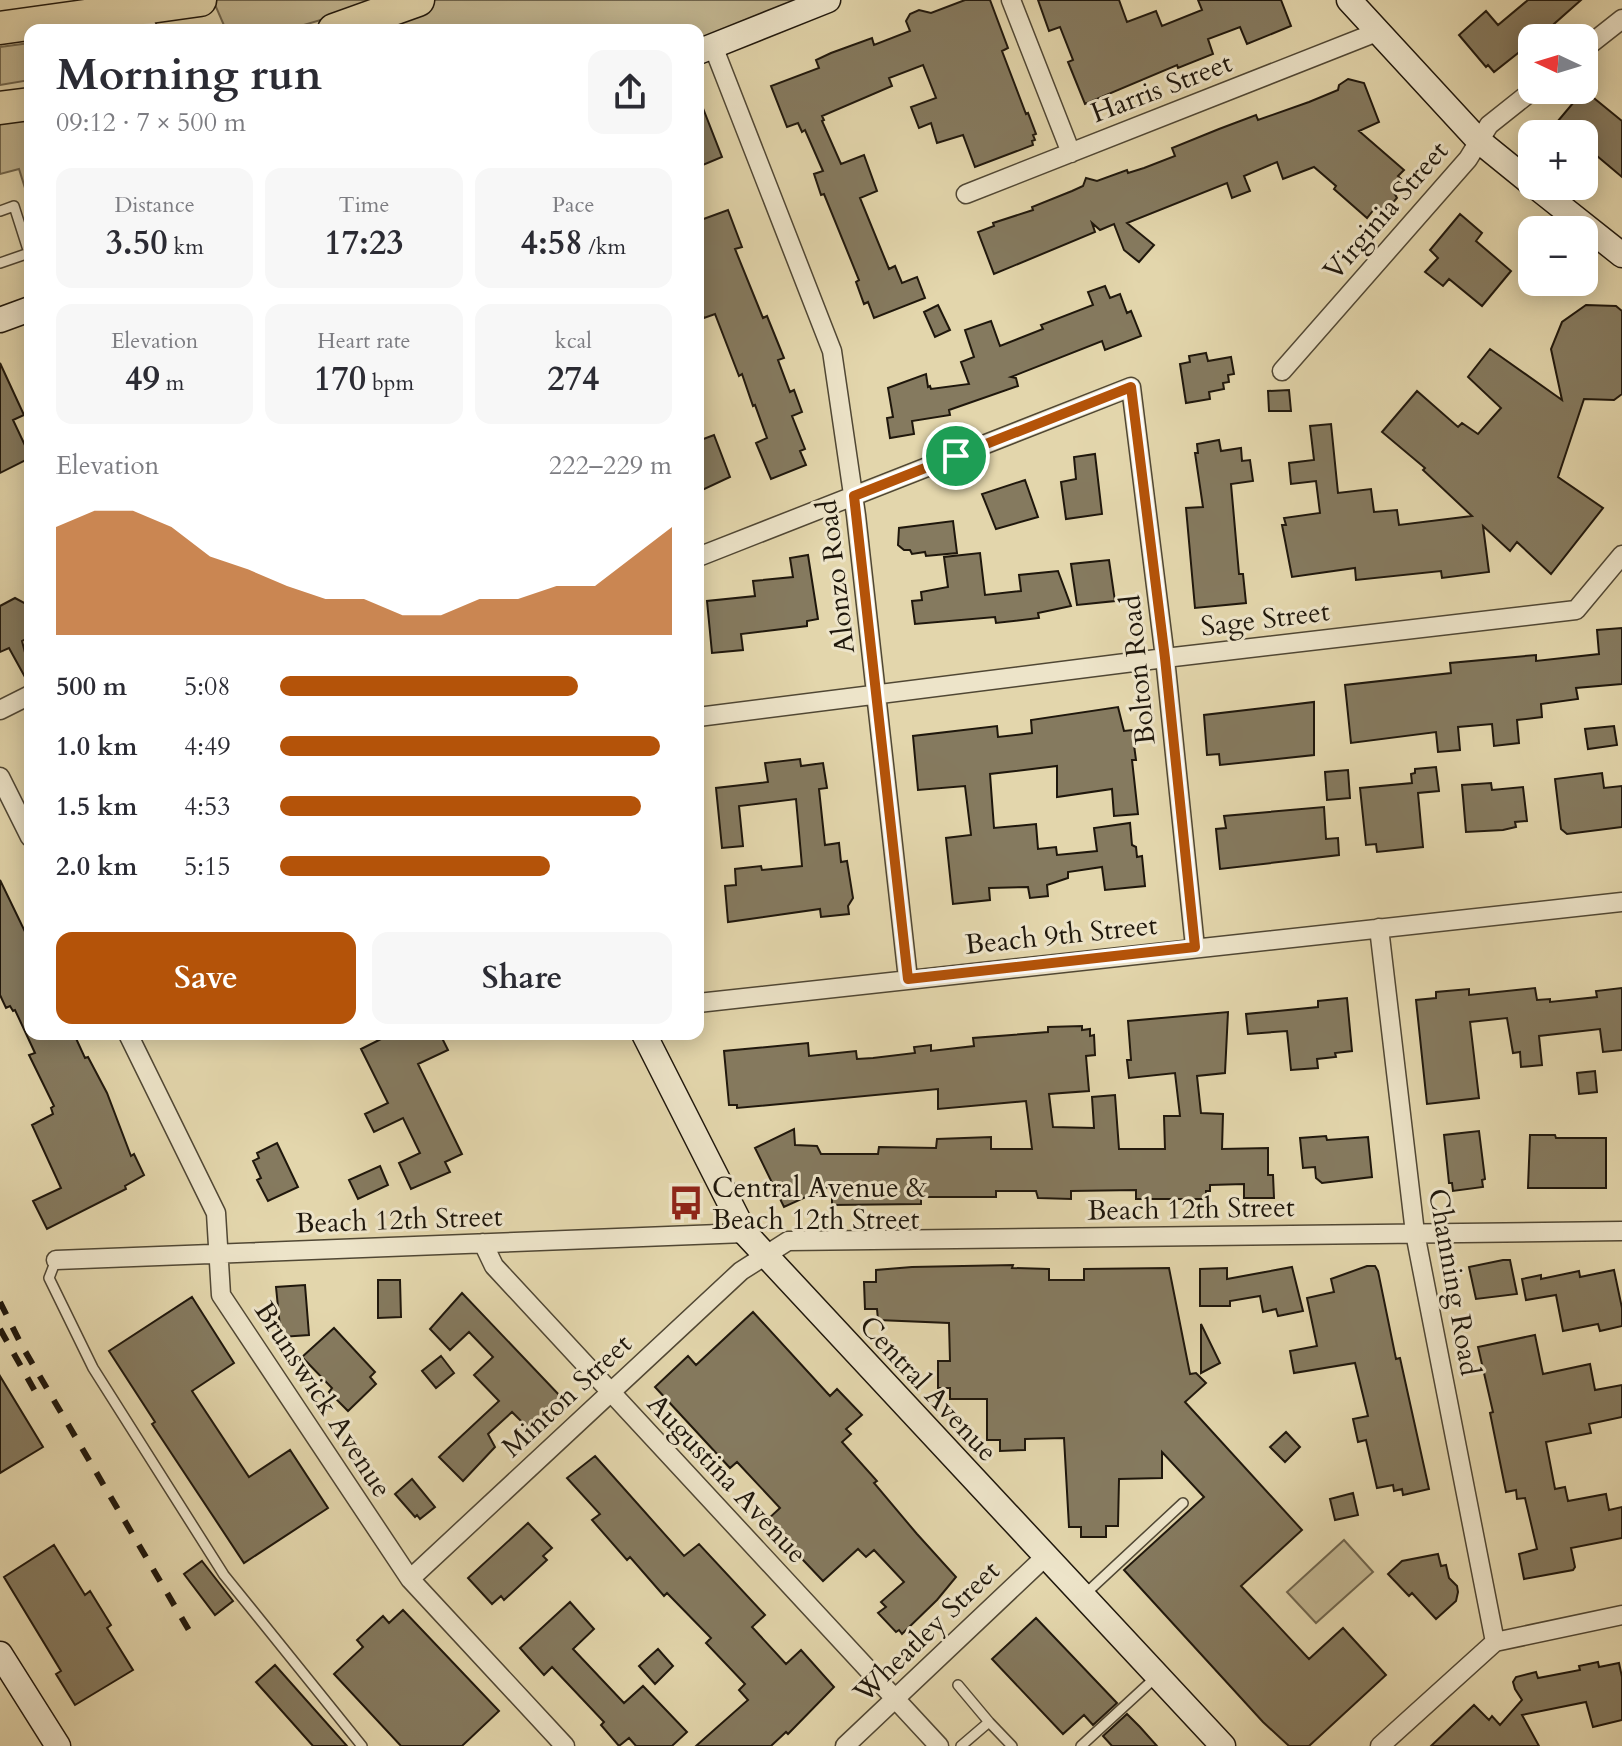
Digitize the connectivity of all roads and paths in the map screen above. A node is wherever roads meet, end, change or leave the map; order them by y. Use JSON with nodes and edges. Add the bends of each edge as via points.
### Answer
{"nodes":[{"id":1,"x":200,"y":0,"type":"edge"},
{"id":2,"x":418,"y":0,"type":"edge"},
{"id":3,"x":828,"y":0,"type":"edge"},
{"id":4,"x":1011,"y":0,"type":"edge"},
{"id":5,"x":1349,"y":0,"type":"edge"},
{"id":6,"x":137,"y":13,"type":"edge"},
{"id":7,"x":1622,"y":19,"type":"edge"},
{"id":8,"x":37,"y":24,"type":"edge"},
{"id":9,"x":351,"y":24,"type":"edge"},
{"id":10,"x":24,"y":25,"type":"edge"},
{"id":11,"x":0,"y":28,"type":"edge"},
{"id":12,"x":1377,"y":32,"type":"junction"},
{"id":13,"x":1598,"y":38,"type":"edge"},
{"id":14,"x":705,"y":49,"type":"edge"},
{"id":15,"x":1518,"y":102,"type":"edge"},
{"id":16,"x":24,"y":105,"type":"edge"},
{"id":17,"x":0,"y":108,"type":"edge"},
{"id":18,"x":1479,"y":141,"type":"junction"},
{"id":19,"x":1071,"y":153,"type":"junction"},
{"id":20,"x":1518,"y":173,"type":"edge"},
{"id":21,"x":966,"y":194,"type":"dead end"},
{"id":22,"x":1552,"y":200,"type":"edge"},
{"id":23,"x":0,"y":211,"type":"edge"},
{"id":24,"x":24,"y":237,"type":"edge"},
{"id":25,"x":24,"y":255,"type":"edge"},
{"id":26,"x":1622,"y":255,"type":"edge"},
{"id":27,"x":0,"y":263,"type":"edge"},
{"id":28,"x":24,"y":311,"type":"edge"},
{"id":29,"x":0,"y":320,"type":"edge"},
{"id":30,"x":1282,"y":371,"type":"dead end"},
{"id":31,"x":854,"y":496,"type":"junction"},
{"id":32,"x":704,"y":555,"type":"edge"},
{"id":33,"x":1621,"y":560,"type":"edge"},
{"id":34,"x":1165,"y":658,"type":"junction"},
{"id":35,"x":877,"y":696,"type":"junction"},
{"id":36,"x":24,"y":698,"type":"edge"},
{"id":37,"x":0,"y":710,"type":"edge"},
{"id":38,"x":704,"y":716,"type":"edge"},
{"id":39,"x":0,"y":777,"type":"edge"},
{"id":40,"x":24,"y":825,"type":"edge"},
{"id":41,"x":1622,"y":902,"type":"edge"},
{"id":42,"x":1379,"y":928,"type":"junction"},
{"id":43,"x":1195,"y":947,"type":"junction"},
{"id":44,"x":908,"y":979,"type":"junction"},
{"id":45,"x":704,"y":1002,"type":"edge"},
{"id":46,"x":131,"y":1040,"type":"edge"},
{"id":47,"x":647,"y":1040,"type":"edge"},
{"id":48,"x":1622,"y":1231,"type":"edge"},
{"id":49,"x":745,"y":1233,"type":"junction"},
{"id":50,"x":1415,"y":1233,"type":"junction"},
{"id":51,"x":483,"y":1243,"type":"junction"},
{"id":52,"x":219,"y":1254,"type":"junction"},
{"id":53,"x":764,"y":1256,"type":"junction"},
{"id":54,"x":56,"y":1260,"type":"joint"},
{"id":55,"x":610,"y":1391,"type":"junction"},
{"id":56,"x":1183,"y":1503,"type":"dead end"},
{"id":57,"x":1046,"y":1556,"type":"junction"},
{"id":58,"x":410,"y":1579,"type":"junction"},
{"id":59,"x":1083,"y":1596,"type":"junction"},
{"id":60,"x":1622,"y":1615,"type":"edge"},
{"id":61,"x":1495,"y":1642,"type":"junction"},
{"id":62,"x":0,"y":1654,"type":"edge"},
{"id":63,"x":1157,"y":1676,"type":"junction"},
{"id":64,"x":958,"y":1685,"type":"dead end"},
{"id":65,"x":895,"y":1700,"type":"junction"},
{"id":66,"x":989,"y":1722,"type":"junction"},
{"id":67,"x":58,"y":1746,"type":"edge"},
{"id":68,"x":362,"y":1746,"type":"edge"},
{"id":69,"x":565,"y":1746,"type":"edge"},
{"id":70,"x":845,"y":1746,"type":"edge"},
{"id":71,"x":939,"y":1746,"type":"edge"},
{"id":72,"x":961,"y":1746,"type":"edge"},
{"id":73,"x":1012,"y":1746,"type":"edge"},
{"id":74,"x":1081,"y":1746,"type":"edge"},
{"id":75,"x":1223,"y":1746,"type":"edge"},
{"id":76,"x":1380,"y":1746,"type":"edge"}],
"edges":[{"from":1,"to":6,"type":"highway"},
{"from":2,"to":9,"type":"highway"},
{"from":3,"to":14,"type":"street"},
{"from":4,"to":19,"type":"street"},
{"from":5,"to":12,"type":"street"},
{"from":6,"to":8,"type":"highway"},
{"from":7,"to":13,"type":"street"},
{"from":10,"to":11,"type":"highway"},
{"from":12,"to":18,"type":"street"},
{"from":12,"to":19,"type":"street","name":"Harris Street"},
{"from":14,"to":31,"type":"street","name":"Alonzo Road","via":[[832,351]]},
{"from":15,"to":18,"type":"street","name":"Virginia Street","via":[[1489,125]]},
{"from":16,"to":17,"type":"highway"},
{"from":18,"to":20,"type":"street"},
{"from":18,"to":30,"type":"street","name":"Virginia Street"},
{"from":19,"to":21,"type":"street","name":"Harris Street"},
{"from":22,"to":26,"type":"street"},
{"from":23,"to":24,"type":"lane","via":[[14,206]]},
{"from":25,"to":27,"type":"lane"},
{"from":28,"to":29,"type":"street"},
{"from":31,"to":32,"type":"street"},
{"from":31,"to":34,"type":"street","name":"Bolton Road","via":[[1131,387]]},
{"from":31,"to":35,"type":"street","name":"Alonzo Road"},
{"from":33,"to":34,"type":"street","name":"Sage Street","via":[[1576,610]]},
{"from":34,"to":35,"type":"street","name":"Sage Street"},
{"from":34,"to":43,"type":"street","name":"Bolton Road"},
{"from":35,"to":38,"type":"street","name":"Sage Street"},
{"from":35,"to":44,"type":"street","name":"Alonzo Road"},
{"from":36,"to":37,"type":"street"},
{"from":39,"to":40,"type":"street"},
{"from":41,"to":42,"type":"street","name":"Beach 9th Street"},
{"from":42,"to":43,"type":"street","name":"Beach 9th Street"},
{"from":42,"to":50,"type":"street","name":"Channing Road"},
{"from":43,"to":44,"type":"street","name":"Beach 9th Street"},
{"from":44,"to":45,"type":"street","name":"Beach 9th Street"},
{"from":46,"to":52,"type":"street","name":"Brunswick Avenue","via":[[216,1213]]},
{"from":47,"to":49,"type":"street","name":"Central Avenue"},
{"from":48,"to":50,"type":"street","name":"Beach 12th Street"},
{"from":49,"to":51,"type":"street","name":"Beach 12th Street"},
{"from":49,"to":53,"type":"street","name":"Central Avenue"},
{"from":50,"to":53,"type":"street","name":"Beach 12th Street","via":[[788,1241]]},
{"from":50,"to":61,"type":"street","name":"Channing Road"},
{"from":51,"to":52,"type":"street","name":"Beach 12th Street"},
{"from":51,"to":55,"type":"street","name":"Augustina Avenue","via":[[494,1266]]},
{"from":52,"to":54,"type":"street","name":"Beach 12th Street"},
{"from":52,"to":58,"type":"street","name":"Brunswick Avenue","via":[[221,1295]]},
{"from":53,"to":55,"type":"street","name":"Minton Street"},
{"from":53,"to":57,"type":"street","name":"Central Avenue"},
{"from":54,"to":68,"type":"lane","via":[[49,1278],[93,1368],[224,1575]]},
{"from":55,"to":58,"type":"street","name":"Minton Street"},
{"from":55,"to":65,"type":"street","name":"Augustina Avenue"},
{"from":56,"to":59,"type":"lane"},
{"from":57,"to":59,"type":"street","name":"Central Avenue"},
{"from":57,"to":65,"type":"street","name":"Wheatley Street"},
{"from":58,"to":69,"type":"street","name":"Brunswick Avenue"},
{"from":59,"to":63,"type":"street","name":"Central Avenue"},
{"from":60,"to":61,"type":"street"},
{"from":61,"to":76,"type":"street"},
{"from":62,"to":67,"type":"street"},
{"from":63,"to":74,"type":"lane"},
{"from":63,"to":75,"type":"street","name":"Central Avenue"},
{"from":64,"to":66,"type":"lane"},
{"from":65,"to":70,"type":"street","name":"Wheatley Street"},
{"from":65,"to":71,"type":"street","name":"Augustina Avenue"},
{"from":66,"to":72,"type":"lane"},
{"from":66,"to":73,"type":"lane"}]}
